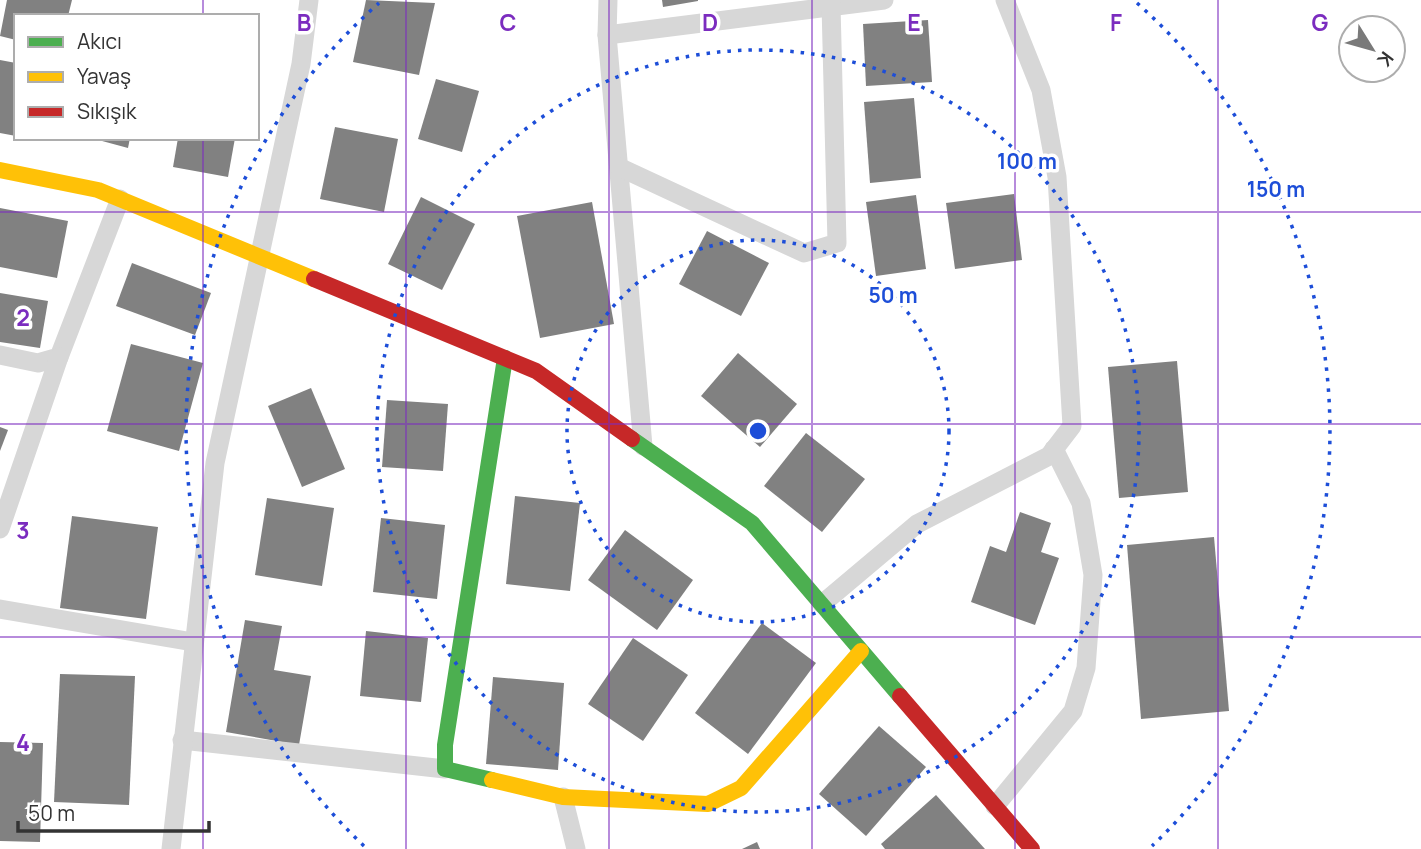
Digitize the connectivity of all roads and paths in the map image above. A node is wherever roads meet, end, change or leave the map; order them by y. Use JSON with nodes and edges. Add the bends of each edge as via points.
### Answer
{"nodes":[{"id":1,"x":309,"y":0,"type":"edge"},
{"id":2,"x":608,"y":0,"type":"edge"},
{"id":3,"x":884,"y":0,"type":"edge"},
{"id":4,"x":1005,"y":0,"type":"edge"},
{"id":5,"x":831,"y":5,"type":"junction"},
{"id":6,"x":607,"y":35,"type":"junction"},
{"id":7,"x":619,"y":167,"type":"junction"},
{"id":8,"x":0,"y":170,"type":"edge"},
{"id":9,"x":120,"y":198,"type":"junction"},
{"id":10,"x":258,"y":256,"type":"junction"},
{"id":11,"x":0,"y":355,"type":"edge"},
{"id":12,"x":59,"y":357,"type":"junction"},
{"id":13,"x":505,"y":358,"type":"junction"},
{"id":14,"x":643,"y":446,"type":"junction"},
{"id":15,"x":1054,"y":449,"type":"junction"},
{"id":16,"x":0,"y":528,"type":"edge"},
{"id":17,"x":822,"y":604,"type":"junction"},
{"id":18,"x":0,"y":609,"type":"edge"},
{"id":19,"x":194,"y":642,"type":"junction"},
{"id":20,"x":861,"y":651,"type":"junction"},
{"id":21,"x":182,"y":740,"type":"junction"},
{"id":22,"x":445,"y":769,"type":"junction"},
{"id":23,"x":563,"y":797,"type":"junction"},
{"id":24,"x":995,"y":806,"type":"junction"},
{"id":25,"x":171,"y":849,"type":"edge"},
{"id":26,"x":576,"y":849,"type":"edge"},
{"id":27,"x":1032,"y":849,"type":"edge"}],
"edges":[{"from":1,"to":10,"type":"street","via":[[301,64]]},
{"from":2,"to":6,"type":"street"},
{"from":3,"to":5,"type":"street"},
{"from":4,"to":15,"type":"street","via":[[1041,90],[1057,177],[1072,426]]},
{"from":5,"to":6,"type":"street"},
{"from":5,"to":7,"type":"street","via":[[837,243],[804,253]]},
{"from":6,"to":7,"type":"street"},
{"from":7,"to":14,"type":"street"},
{"from":8,"to":9,"type":"street"},
{"from":9,"to":10,"type":"street"},
{"from":9,"to":12,"type":"street"},
{"from":10,"to":13,"type":"street"},
{"from":10,"to":19,"type":"street","via":[[215,463]]},
{"from":11,"to":12,"type":"street","via":[[38,363]]},
{"from":12,"to":16,"type":"street"},
{"from":13,"to":14,"type":"street","via":[[536,371]]},
{"from":13,"to":22,"type":"street","via":[[444,745]]},
{"from":14,"to":17,"type":"street","via":[[752,523]]},
{"from":15,"to":17,"type":"street","via":[[1049,456],[917,524]]},
{"from":15,"to":24,"type":"street","via":[[1081,503],[1093,575],[1086,668],[1073,711]]},
{"from":17,"to":20,"type":"street"},
{"from":18,"to":19,"type":"street"},
{"from":19,"to":21,"type":"street"},
{"from":20,"to":23,"type":"street","via":[[741,788],[708,804]]},
{"from":20,"to":24,"type":"street"},
{"from":21,"to":22,"type":"street"},
{"from":21,"to":25,"type":"street"},
{"from":22,"to":23,"type":"street"},
{"from":23,"to":26,"type":"street"},
{"from":24,"to":27,"type":"street"}]}
